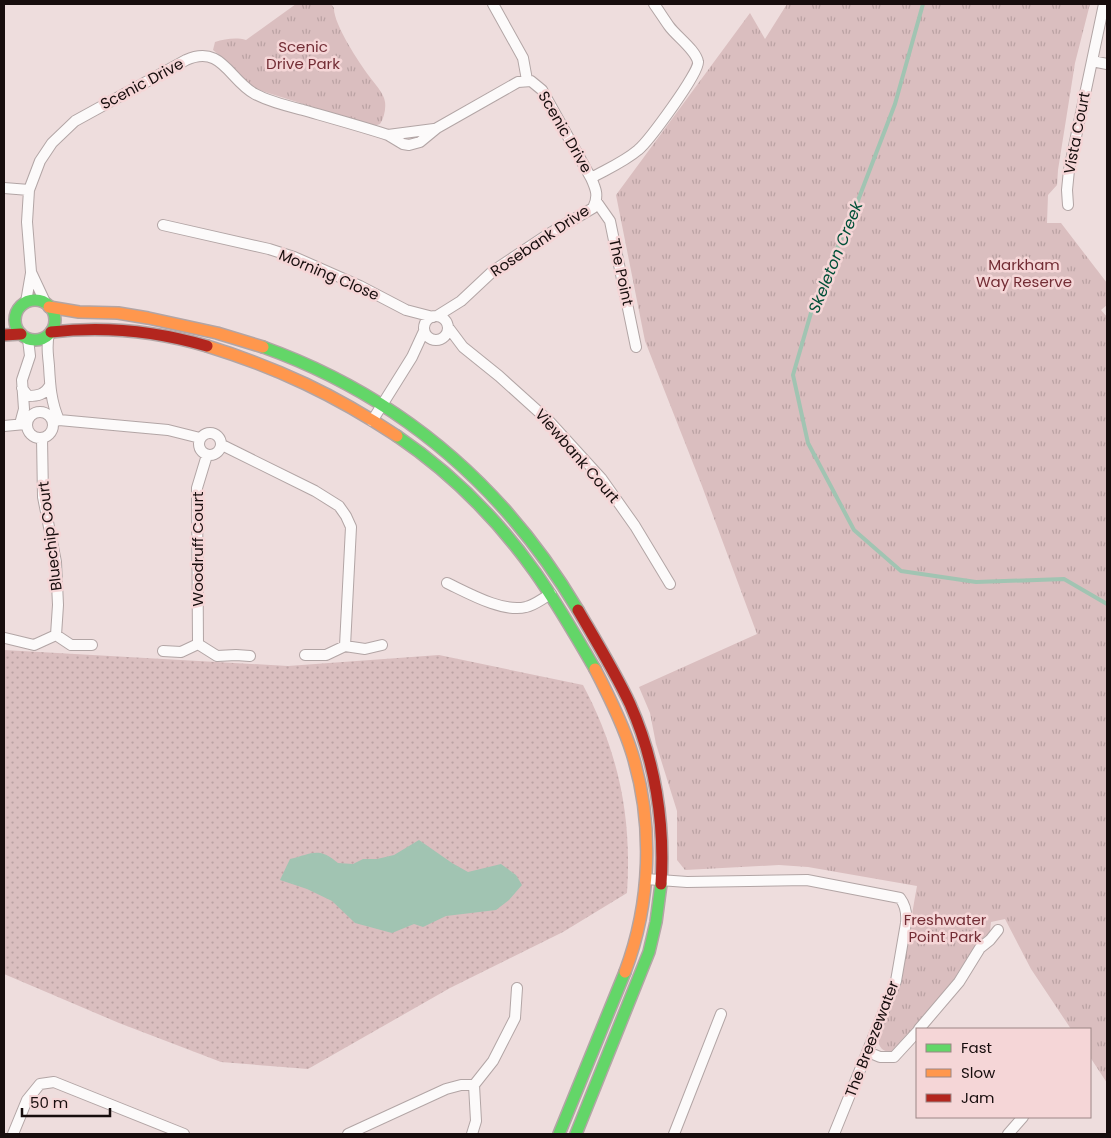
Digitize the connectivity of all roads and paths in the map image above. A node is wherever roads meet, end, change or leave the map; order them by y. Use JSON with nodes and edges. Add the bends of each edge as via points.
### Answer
{"nodes":[{"id":1,"x":493,"y":4,"type":"edge"},
{"id":2,"x":654,"y":4,"type":"edge"},
{"id":3,"x":1104,"y":4,"type":"edge"},
{"id":4,"x":1092,"y":61,"type":"junction"},
{"id":5,"x":1107,"y":64,"type":"edge"},
{"id":6,"x":527,"y":80,"type":"junction"},
{"id":7,"x":591,"y":178,"type":"junction"},
{"id":8,"x":4,"y":188,"type":"edge"},
{"id":9,"x":29,"y":190,"type":"junction"},
{"id":10,"x":596,"y":201,"type":"junction"},
{"id":11,"x":1068,"y":205,"type":"dead end"},
{"id":12,"x":163,"y":225,"type":"dead end"},
{"id":13,"x":31,"y":272,"type":"junction"},
{"id":14,"x":461,"y":301,"type":"junction"},
{"id":15,"x":26,"y":303,"type":"junction"},
{"id":16,"x":47,"y":305,"type":"junction"},
{"id":17,"x":406,"y":310,"type":"junction"},
{"id":18,"x":4,"y":312,"type":"edge"},
{"id":19,"x":435,"y":317,"type":"junction"},
{"id":20,"x":447,"y":326,"type":"junction"},
{"id":21,"x":424,"y":329,"type":"junction"},
{"id":22,"x":50,"y":333,"type":"junction"},
{"id":23,"x":4,"y":334,"type":"edge"},
{"id":24,"x":25,"y":336,"type":"junction"},
{"id":25,"x":438,"y":340,"type":"junction"},
{"id":26,"x":463,"y":347,"type":"junction"},
{"id":27,"x":636,"y":347,"type":"dead end"},
{"id":28,"x":412,"y":357,"type":"junction"},
{"id":29,"x":50,"y":385,"type":"junction"},
{"id":30,"x":22,"y":388,"type":"junction"},
{"id":31,"x":382,"y":404,"type":"junction"},
{"id":32,"x":56,"y":421,"type":"junction"},
{"id":33,"x":372,"y":421,"type":"junction"},
{"id":34,"x":24,"y":424,"type":"junction"},
{"id":35,"x":4,"y":426,"type":"edge"},
{"id":36,"x":42,"y":438,"type":"junction"},
{"id":37,"x":200,"y":438,"type":"junction"},
{"id":38,"x":222,"y":445,"type":"junction"},
{"id":39,"x":207,"y":455,"type":"junction"},
{"id":40,"x":447,"y":583,"type":"dead end"},
{"id":41,"x":670,"y":584,"type":"dead end"},
{"id":42,"x":551,"y":594,"type":"junction"},
{"id":43,"x":56,"y":635,"type":"junction"},
{"id":44,"x":5,"y":638,"type":"edge"},
{"id":45,"x":198,"y":644,"type":"junction"},
{"id":46,"x":92,"y":645,"type":"dead end"},
{"id":47,"x":382,"y":645,"type":"dead end"},
{"id":48,"x":345,"y":646,"type":"junction"},
{"id":49,"x":163,"y":651,"type":"dead end"},
{"id":50,"x":306,"y":655,"type":"dead end"},
{"id":51,"x":250,"y":656,"type":"dead end"},
{"id":52,"x":646,"y":879,"type":"junction"},
{"id":53,"x":662,"y":880,"type":"junction"},
{"id":54,"x":998,"y":930,"type":"dead end"},
{"id":55,"x":517,"y":988,"type":"dead end"},
{"id":56,"x":721,"y":1014,"type":"dead end"},
{"id":57,"x":920,"y":1028,"type":"edge"},
{"id":58,"x":916,"y":1032,"type":"edge"},
{"id":59,"x":868,"y":1052,"type":"junction"},
{"id":60,"x":474,"y":1085,"type":"junction"},
{"id":61,"x":1022,"y":1118,"type":"edge"},
{"id":62,"x":13,"y":1134,"type":"edge"},
{"id":63,"x":184,"y":1134,"type":"edge"},
{"id":64,"x":348,"y":1134,"type":"edge"},
{"id":65,"x":472,"y":1134,"type":"edge"},
{"id":66,"x":560,"y":1134,"type":"edge"},
{"id":67,"x":576,"y":1134,"type":"edge"},
{"id":68,"x":674,"y":1134,"type":"edge"},
{"id":69,"x":834,"y":1134,"type":"edge"},
{"id":70,"x":1008,"y":1134,"type":"edge"}],
"edges":[{"from":1,"to":6,"type":"street","via":[[523,58]]},
{"from":2,"to":7,"type":"street","via":[[691,50],[698,62],[696,72],[643,146]]},
{"from":3,"to":4,"type":"street","name":"Vista Court"},
{"from":4,"to":5,"type":"street"},
{"from":4,"to":11,"type":"street","name":"Vista Court","via":[[1069,170]]},
{"from":6,"to":7,"type":"street","name":"Scenic Drive","via":[[542,90]]},
{"from":6,"to":9,"type":"street","name":"Scenic Drive","via":[[514,84],[437,128],[388,135],[256,95],[221,62],[197,56],[75,121],[45,152]]},
{"from":7,"to":10,"type":"street","name":"Scenic Drive","via":[[597,192]]},
{"from":8,"to":9,"type":"street"},
{"from":9,"to":13,"type":"street","name":"Scenic Drive","via":[[27,222]]},
{"from":10,"to":14,"type":"street","name":"Rosebank Drive","via":[[593,208],[547,234],[493,271]]},
{"from":10,"to":27,"type":"street","name":"The Point","via":[[610,221]]},
{"from":12,"to":17,"type":"street","name":"Morning Close","via":[[294,257]]},
{"from":13,"to":15,"type":"street","name":"Scenic Drive"},
{"from":13,"to":16,"type":"street","name":"Scenic Drive"},
{"from":14,"to":19,"type":"street","name":"Rosebank Drive"},
{"from":14,"to":20,"type":"street","name":"Rosebank Drive"},
{"from":15,"to":16,"type":"street","via":[[36,300]]},
{"from":15,"to":18,"type":"street"},
{"from":15,"to":24,"type":"street","via":[[20,307],[16,318],[18,329]]},
{"from":16,"to":22,"type":"street","via":[[55,322]]},
{"from":16,"to":31,"type":"street","via":[[78,312],[120,314],[224,334],[307,364]]},
{"from":17,"to":19,"type":"street","name":"Morning Close"},
{"from":17,"to":21,"type":"street","name":"Morning Close"},
{"from":19,"to":20,"type":"street","via":[[444,319]]},
{"from":19,"to":21,"type":"street","via":[[426,321]]},
{"from":20,"to":25,"type":"street","via":[[446,334]]},
{"from":20,"to":26,"type":"street","name":"Viewbank Court"},
{"from":21,"to":25,"type":"street","via":[[428,337]]},
{"from":21,"to":28,"type":"street"},
{"from":22,"to":24,"type":"street","via":[[39,340]]},
{"from":22,"to":29,"type":"street","via":[[46,348]]},
{"from":22,"to":33,"type":"street","via":[[78,328],[126,330],[213,348],[261,363],[299,380]]},
{"from":23,"to":24,"type":"street"},
{"from":24,"to":30,"type":"street","via":[[30,356]]},
{"from":25,"to":26,"type":"street","name":"Viewbank Court"},
{"from":25,"to":28,"type":"street"},
{"from":26,"to":41,"type":"street","name":"Viewbank Court","via":[[528,401],[601,478]]},
{"from":28,"to":31,"type":"street"},
{"from":29,"to":30,"type":"street","via":[[48,390],[35,396],[28,396]]},
{"from":29,"to":32,"type":"street"},
{"from":30,"to":34,"type":"street"},
{"from":31,"to":33,"type":"street"},
{"from":31,"to":53,"type":"street","via":[[437,443],[497,499],[545,558],[584,619],[622,686],[645,745],[662,833]]},
{"from":32,"to":34,"type":"street","via":[[39,412]]},
{"from":32,"to":36,"type":"street","via":[[49,434]]},
{"from":32,"to":37,"type":"street","via":[[168,430]]},
{"from":33,"to":42,"type":"street","via":[[428,459],[477,502],[518,548]]},
{"from":34,"to":35,"type":"street"},
{"from":34,"to":36,"type":"street","via":[[30,432]]},
{"from":36,"to":43,"type":"street","name":"Bluechip Court","via":[[43,497],[56,562]]},
{"from":37,"to":38,"type":"street","via":[[206,433],[214,433],[220,437]]},
{"from":37,"to":39,"type":"street","via":[[201,450]]},
{"from":38,"to":39,"type":"street","via":[[218,452]]},
{"from":38,"to":48,"type":"street","via":[[315,491],[339,506],[346,516],[351,527]]},
{"from":39,"to":45,"type":"street","name":"Woodruff Court","via":[[198,488]]},
{"from":40,"to":42,"type":"street","via":[[476,598],[514,609]]},
{"from":42,"to":52,"type":"street","via":[[596,672],[624,729],[635,762],[646,820]]},
{"from":43,"to":44,"type":"street","via":[[34,645]]},
{"from":43,"to":46,"type":"street","via":[[71,645]]},
{"from":45,"to":49,"type":"street","via":[[181,652]]},
{"from":45,"to":51,"type":"street","via":[[217,656]]},
{"from":47,"to":48,"type":"street","via":[[365,649]]},
{"from":48,"to":50,"type":"street","via":[[326,655]]},
{"from":52,"to":53,"type":"street","name":"The Breezewater"},
{"from":52,"to":66,"type":"street","via":[[642,912],[631,953]]},
{"from":53,"to":59,"type":"street","name":"The Breezewater","via":[[807,880],[900,898],[907,916],[896,981]]},
{"from":53,"to":67,"type":"street","via":[[656,924],[648,952]]},
{"from":54,"to":57,"type":"street","via":[[980,948],[960,982]]},
{"from":55,"to":60,"type":"street","via":[[514,1018],[493,1061]]},
{"from":56,"to":68,"type":"street"},
{"from":58,"to":59,"type":"street","via":[[894,1057]]},
{"from":59,"to":69,"type":"street","name":"The Breezewater"},
{"from":60,"to":64,"type":"street","via":[[446,1089]]},
{"from":60,"to":65,"type":"street","via":[[476,1121]]},
{"from":61,"to":70,"type":"street"},
{"from":62,"to":63,"type":"street","via":[[27,1100],[40,1084],[54,1082]]}]}
